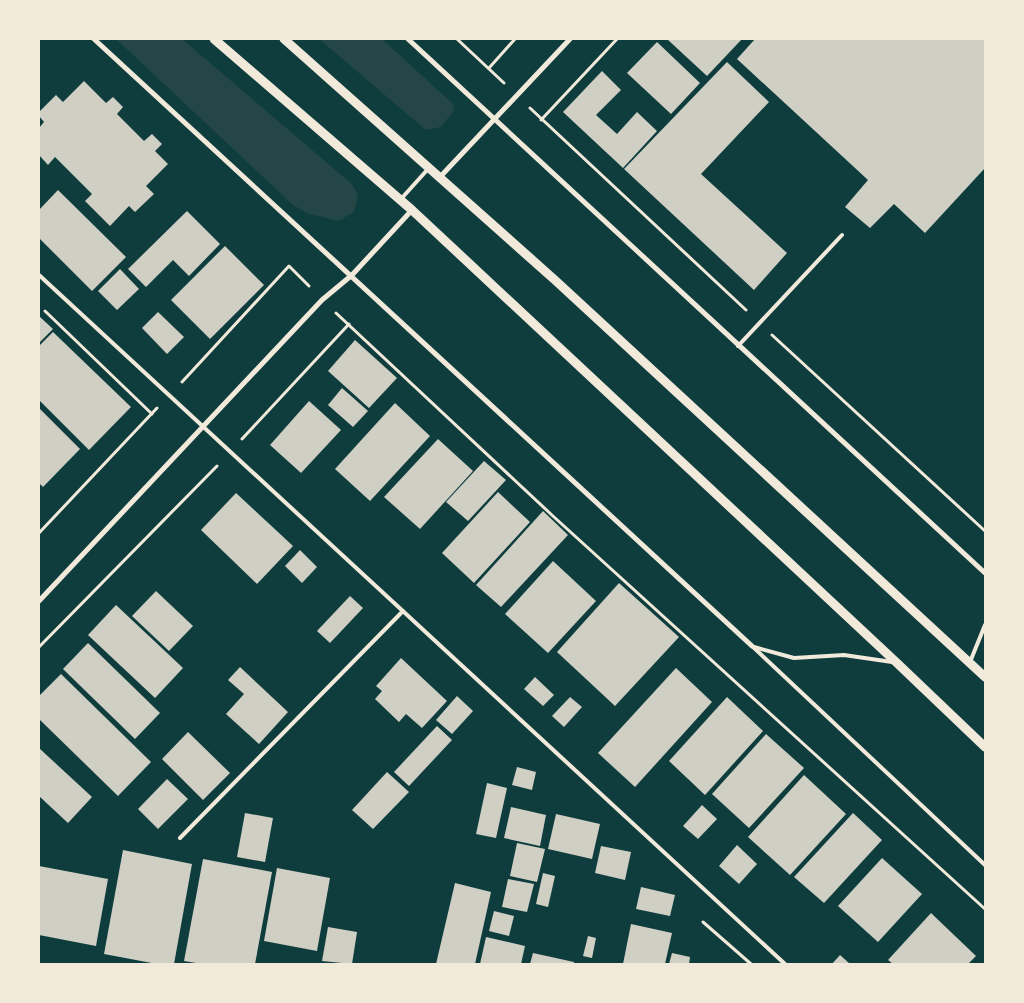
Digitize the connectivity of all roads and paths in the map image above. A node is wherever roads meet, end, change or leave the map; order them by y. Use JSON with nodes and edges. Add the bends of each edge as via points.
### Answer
{"nodes":[{"id":1,"x":94,"y":39,"type":"edge"},
{"id":2,"x":214,"y":39,"type":"edge"},
{"id":3,"x":284,"y":39,"type":"edge"},
{"id":4,"x":408,"y":39,"type":"edge"},
{"id":5,"x":457,"y":39,"type":"edge"},
{"id":6,"x":515,"y":39,"type":"edge"},
{"id":7,"x":570,"y":39,"type":"edge"},
{"id":8,"x":617,"y":39,"type":"edge"},
{"id":9,"x":494,"y":119,"type":"junction"},
{"id":10,"x":542,"y":120,"type":"dead end"},
{"id":11,"x":430,"y":168,"type":"junction"},
{"id":12,"x":440,"y":177,"type":"junction"},
{"id":13,"x":400,"y":200,"type":"junction"},
{"id":14,"x":412,"y":210,"type":"junction"},
{"id":15,"x":842,"y":235,"type":"dead end"},
{"id":16,"x":289,"y":266,"type":"dead end"},
{"id":17,"x":39,"y":275,"type":"edge"},
{"id":18,"x":352,"y":275,"type":"junction"},
{"id":19,"x":45,"y":311,"type":"dead end"},
{"id":20,"x":738,"y":346,"type":"junction"},
{"id":21,"x":178,"y":387,"type":"dead end"},
{"id":22,"x":203,"y":426,"type":"junction"},
{"id":23,"x":231,"y":452,"type":"junction"},
{"id":24,"x":39,"y":532,"type":"edge"},
{"id":25,"x":985,"y":573,"type":"edge"},
{"id":26,"x":39,"y":601,"type":"edge"},
{"id":27,"x":403,"y":611,"type":"junction"},
{"id":28,"x":985,"y":625,"type":"edge"},
{"id":29,"x":752,"y":646,"type":"junction"},
{"id":30,"x":39,"y":647,"type":"edge"},
{"id":31,"x":970,"y":662,"type":"junction"},
{"id":32,"x":897,"y":663,"type":"junction"},
{"id":33,"x":985,"y":676,"type":"edge"},
{"id":34,"x":985,"y":747,"type":"edge"},
{"id":35,"x":180,"y":838,"type":"dead end"},
{"id":36,"x":985,"y":865,"type":"edge"},
{"id":37,"x":985,"y":909,"type":"edge"},
{"id":38,"x":703,"y":922,"type":"dead end"},
{"id":39,"x":751,"y":964,"type":"edge"},
{"id":40,"x":785,"y":964,"type":"edge"}],
"edges":[{"from":1,"to":18,"type":"street"},
{"from":2,"to":13,"type":"street"},
{"from":3,"to":11,"type":"street"},
{"from":4,"to":9,"type":"street"},
{"from":5,"to":6,"type":"path","via":[[489,68]]},
{"from":7,"to":9,"type":"street"},
{"from":8,"to":10,"type":"path"},
{"from":9,"to":12,"type":"street"},
{"from":9,"to":20,"type":"street"},
{"from":11,"to":12,"type":"street"},
{"from":11,"to":13,"type":"lane"},
{"from":12,"to":31,"type":"street"},
{"from":13,"to":14,"type":"street"},
{"from":14,"to":18,"type":"street"},
{"from":14,"to":32,"type":"street"},
{"from":15,"to":20,"type":"lane"},
{"from":16,"to":21,"type":"path"},
{"from":17,"to":22,"type":"lane"},
{"from":18,"to":22,"type":"street","via":[[322,300]]},
{"from":18,"to":29,"type":"street"},
{"from":19,"to":24,"type":"path","via":[[152,414]]},
{"from":20,"to":25,"type":"street"},
{"from":22,"to":23,"type":"lane"},
{"from":22,"to":26,"type":"street"},
{"from":23,"to":27,"type":"lane"},
{"from":23,"to":30,"type":"path"},
{"from":23,"to":37,"type":"path","via":[[349,324],[554,517]]},
{"from":27,"to":35,"type":"lane"},
{"from":27,"to":40,"type":"lane"},
{"from":28,"to":31,"type":"lane"},
{"from":29,"to":32,"type":"lane","via":[[794,658],[844,655]]},
{"from":29,"to":36,"type":"lane"},
{"from":31,"to":33,"type":"street"},
{"from":32,"to":34,"type":"street"},
{"from":38,"to":39,"type":"path"}]}
